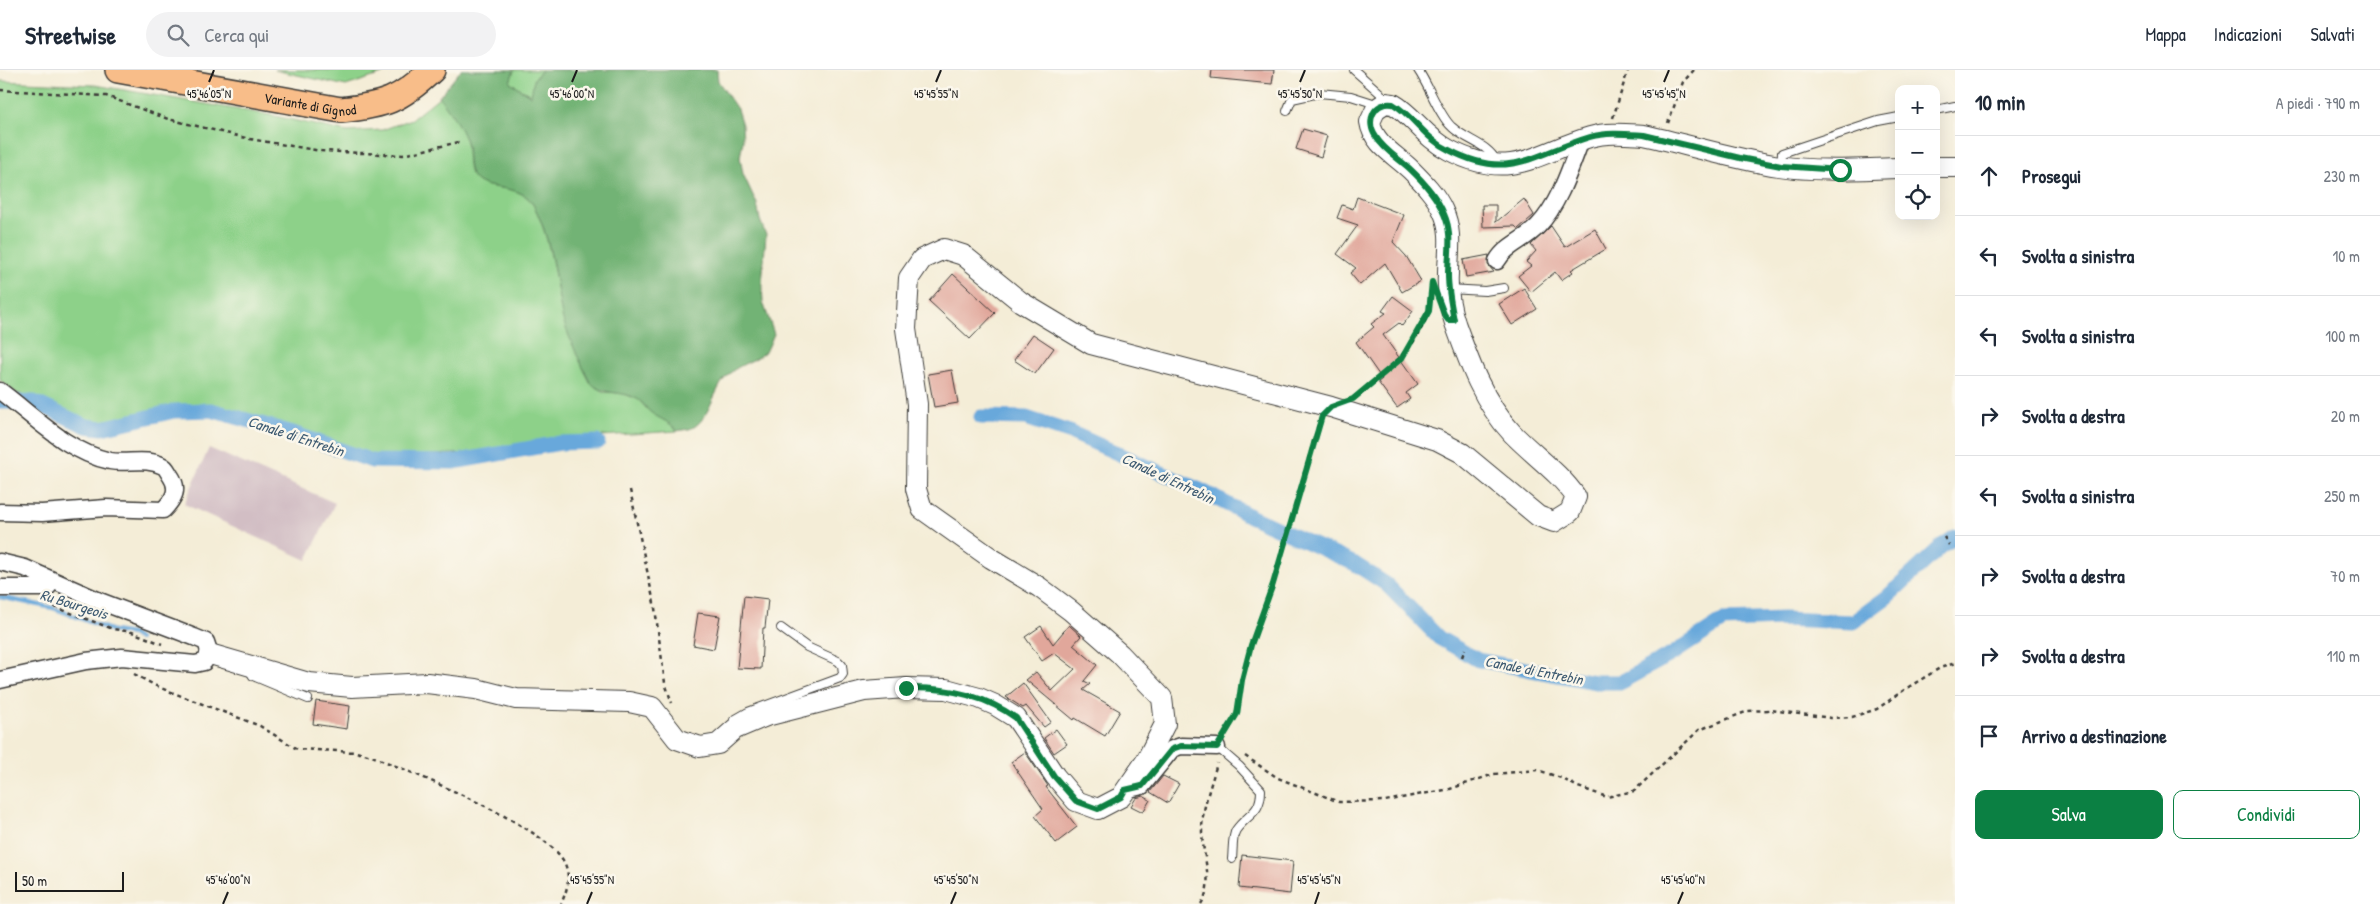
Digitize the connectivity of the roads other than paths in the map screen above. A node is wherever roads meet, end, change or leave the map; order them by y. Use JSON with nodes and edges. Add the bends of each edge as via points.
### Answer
{"nodes":[{"id":1,"x":118,"y":70,"type":"edge"},
{"id":2,"x":432,"y":70,"type":"edge"},
{"id":3,"x":1354,"y":70,"type":"edge"},
{"id":4,"x":1418,"y":70,"type":"edge"},
{"id":5,"x":1381,"y":106,"type":"junction"},
{"id":6,"x":1955,"y":106,"type":"edge"},
{"id":7,"x":1940,"y":109,"type":"edge"},
{"id":8,"x":1287,"y":112,"type":"dead end"},
{"id":9,"x":1895,"y":118,"type":"edge"},
{"id":10,"x":1581,"y":140,"type":"junction"},
{"id":11,"x":1500,"y":166,"type":"junction"},
{"id":12,"x":1781,"y":166,"type":"junction"},
{"id":13,"x":1940,"y":167,"type":"edge"},
{"id":14,"x":1955,"y":167,"type":"edge"},
{"id":15,"x":1895,"y":168,"type":"edge"},
{"id":16,"x":1497,"y":261,"type":"dead end"},
{"id":17,"x":1504,"y":288,"type":"dead end"},
{"id":18,"x":1440,"y":290,"type":"junction"},
{"id":19,"x":4,"y":394,"type":"edge"},
{"id":20,"x":0,"y":512,"type":"edge"},
{"id":21,"x":0,"y":562,"type":"edge"},
{"id":22,"x":52,"y":582,"type":"junction"},
{"id":23,"x":0,"y":588,"type":"edge"},
{"id":24,"x":781,"y":628,"type":"dead end"},
{"id":25,"x":210,"y":654,"type":"junction"},
{"id":26,"x":245,"y":664,"type":"junction"},
{"id":27,"x":0,"y":680,"type":"edge"},
{"id":28,"x":308,"y":699,"type":"dead end"},
{"id":29,"x":726,"y":736,"type":"junction"},
{"id":30,"x":1217,"y":747,"type":"joint"},
{"id":31,"x":1125,"y":790,"type":"junction"},
{"id":32,"x":1232,"y":859,"type":"dead end"}],
"edges":[{"from":1,"to":2,"type":"main road","name":"Variante di Gignod","via":[[341,110],[377,106],[410,91]]},
{"from":3,"to":5,"type":"lane","via":[[1380,93]]},
{"from":4,"to":11,"type":"lane","via":[[1450,126],[1491,150]]},
{"from":5,"to":8,"type":"lane","via":[[1351,96],[1319,93],[1292,99]]},
{"from":5,"to":11,"type":"street","via":[[1399,107],[1430,139],[1448,150],[1478,163]]},
{"from":5,"to":18,"type":"street","via":[[1370,122],[1376,138],[1435,197],[1449,227],[1450,243]]},
{"from":6,"to":7,"type":"lane"},
{"from":9,"to":12,"type":"lane","via":[[1782,153]]},
{"from":10,"to":11,"type":"street","via":[[1525,162]]},
{"from":10,"to":12,"type":"street","via":[[1610,134],[1644,135]]},
{"from":10,"to":16,"type":"street","via":[[1546,216],[1537,228],[1501,253]]},
{"from":12,"to":15,"type":"street","via":[[1840,170]]},
{"from":13,"to":14,"type":"street"},
{"from":17,"to":18,"type":"lane"},
{"from":18,"to":31,"type":"street","via":[[1473,374],[1490,403],[1510,430],[1566,482],[1576,497],[1570,512],[1554,522],[1538,516],[1462,453],[1437,440],[1331,407],[1092,344],[1021,302],[963,255],[944,249],[922,259],[909,278],[906,329],[917,404],[916,489],[922,509],[1071,611],[1120,654],[1162,698],[1165,724],[1146,761]]},
{"from":19,"to":20,"type":"street","via":[[82,452],[111,461],[146,461],[165,466],[176,483],[175,498],[163,510],[106,508],[42,513]]},
{"from":21,"to":22,"type":"street","via":[[25,568]]},
{"from":22,"to":23,"type":"street","via":[[47,588]]},
{"from":22,"to":25,"type":"street","via":[[206,642]]},
{"from":24,"to":29,"type":"lane","via":[[807,647],[838,661],[844,674],[748,712],[731,722]]},
{"from":25,"to":26,"type":"street"},
{"from":25,"to":27,"type":"street","via":[[204,662],[195,664],[122,657],[86,661]]},
{"from":26,"to":28,"type":"lane","via":[[253,676]]},
{"from":26,"to":29,"type":"street","via":[[318,684],[352,687],[427,683],[476,689],[516,699],[629,702],[652,707],[677,739],[700,747],[718,744]]},
{"from":29,"to":31,"type":"street","via":[[766,716],[864,691],[946,689],[979,698],[1016,718],[1054,776],[1076,801],[1098,809],[1121,797]]},
{"from":30,"to":31,"type":"street","via":[[1181,746],[1172,749],[1142,786]]},
{"from":30,"to":32,"type":"lane","via":[[1261,790],[1261,801],[1235,831]]}]}
